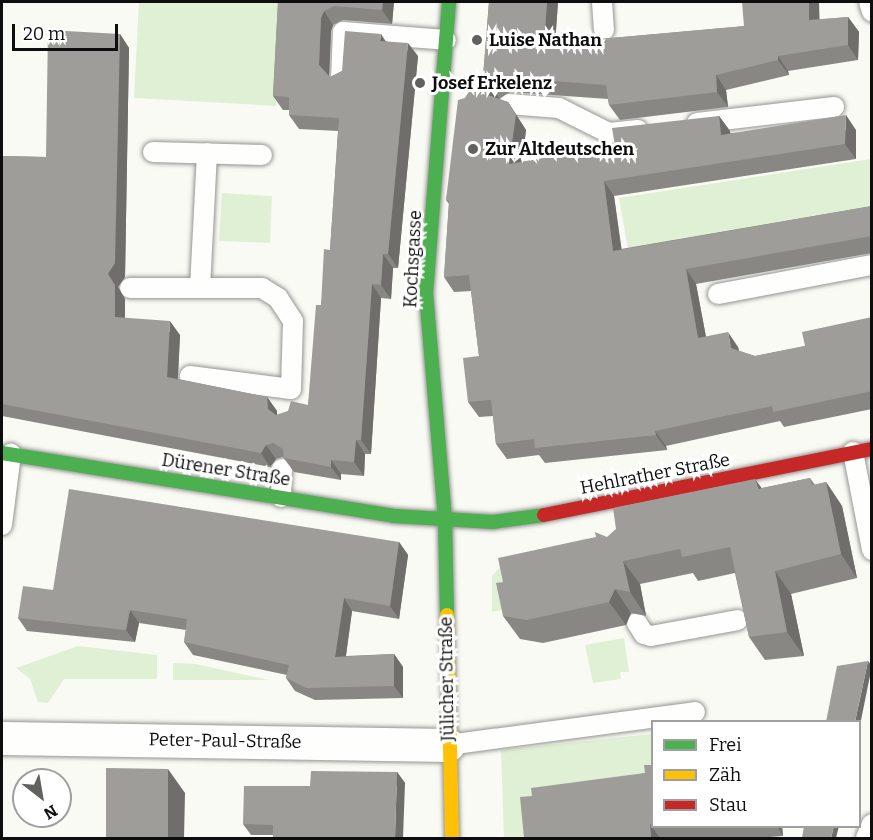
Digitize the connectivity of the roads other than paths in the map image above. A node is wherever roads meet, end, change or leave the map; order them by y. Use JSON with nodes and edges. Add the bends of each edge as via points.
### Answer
{"nodes":[{"id":1,"x":449,"y":2,"type":"edge"},
{"id":2,"x":602,"y":2,"type":"edge"},
{"id":3,"x":869,"y":2,"type":"edge"},
{"id":4,"x":872,"y":12,"type":"edge"},
{"id":5,"x":604,"y":30,"type":"dead end"},
{"id":6,"x":446,"y":40,"type":"junction"},
{"id":7,"x":341,"y":79,"type":"edge"},
{"id":8,"x":509,"y":104,"type":"edge"},
{"id":9,"x":834,"y":107,"type":"dead end"},
{"id":10,"x":680,"y":125,"type":"edge"},
{"id":11,"x":656,"y":128,"type":"edge"},
{"id":12,"x":153,"y":152,"type":"dead end"},
{"id":13,"x":207,"y":153,"type":"junction"},
{"id":14,"x":262,"y":155,"type":"dead end"},
{"id":15,"x":872,"y":265,"type":"edge"},
{"id":16,"x":200,"y":287,"type":"junction"},
{"id":17,"x":130,"y":288,"type":"dead end"},
{"id":18,"x":718,"y":294,"type":"dead end"},
{"id":19,"x":190,"y":376,"type":"dead end"},
{"id":20,"x":862,"y":451,"type":"edge"},
{"id":21,"x":6,"y":453,"type":"edge"},
{"id":22,"x":282,"y":469,"type":"edge"},
{"id":23,"x":280,"y":497,"type":"junction"},
{"id":24,"x":445,"y":519,"type":"junction"},
{"id":25,"x":2,"y":525,"type":"edge"},
{"id":26,"x":872,"y":550,"type":"edge"},
{"id":27,"x":738,"y":620,"type":"edge"},
{"id":28,"x":637,"y":623,"type":"dead end"},
{"id":29,"x":695,"y":712,"type":"dead end"},
{"id":30,"x":2,"y":738,"type":"edge"},
{"id":31,"x":448,"y":745,"type":"junction"},
{"id":32,"x":872,"y":824,"type":"edge"},
{"id":33,"x":452,"y":838,"type":"edge"},
{"id":34,"x":866,"y":838,"type":"edge"}],
"edges":[{"from":1,"to":6,"type":"street","name":"Kochsgasse"},
{"from":2,"to":5,"type":"lane"},
{"from":3,"to":4,"type":"lane"},
{"from":6,"to":7,"type":"lane","via":[[344,32]]},
{"from":6,"to":24,"type":"street","name":"Kochsgasse","via":[[451,102],[426,294]]},
{"from":8,"to":11,"type":"lane","via":[[559,108],[609,133]]},
{"from":9,"to":10,"type":"lane"},
{"from":12,"to":13,"type":"lane"},
{"from":13,"to":14,"type":"lane"},
{"from":13,"to":16,"type":"lane"},
{"from":15,"to":18,"type":"lane"},
{"from":16,"to":17,"type":"lane"},
{"from":16,"to":19,"type":"lane","via":[[261,288],[278,298],[294,321],[290,398]]},
{"from":20,"to":24,"type":"street","name":"Hehlrather Straße","via":[[613,510],[520,520]]},
{"from":20,"to":26,"type":"lane"},
{"from":21,"to":23,"type":"street","name":"Dürener Straße"},
{"from":21,"to":25,"type":"lane"},
{"from":22,"to":23,"type":"lane"},
{"from":23,"to":24,"type":"street","name":"Dürener Straße","via":[[394,516]]},
{"from":24,"to":31,"type":"street","name":"Jülicher Straße"},
{"from":27,"to":28,"type":"lane","via":[[651,636],[644,634]]},
{"from":29,"to":31,"type":"lane"},
{"from":30,"to":31,"type":"street","name":"Peter-Paul-Straße"},
{"from":31,"to":33,"type":"street","name":"Jülicher Straße"},
{"from":32,"to":34,"type":"lane"}]}
